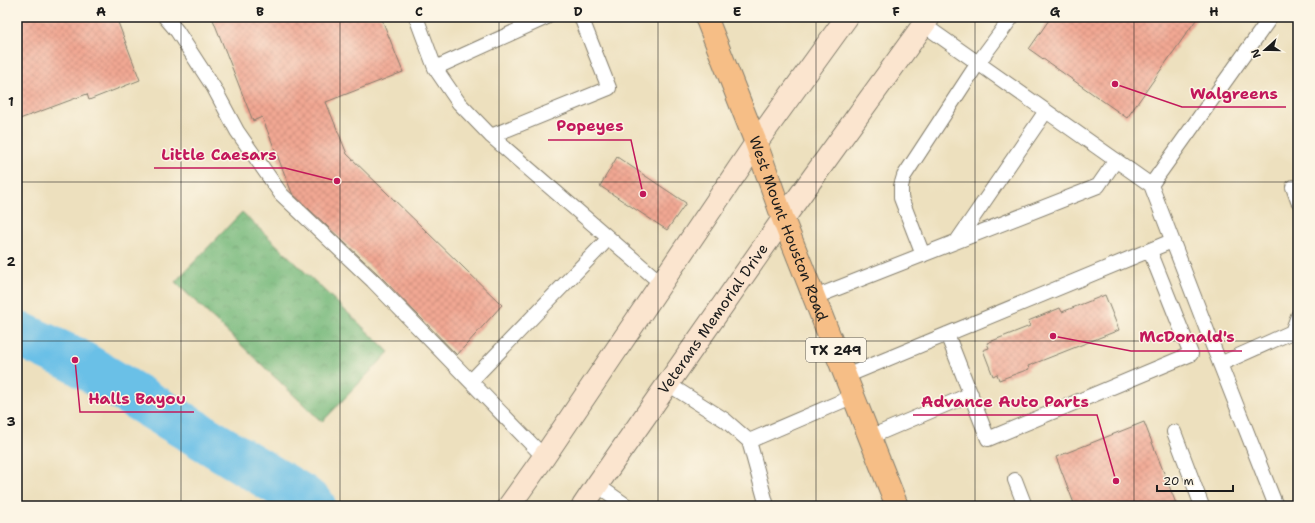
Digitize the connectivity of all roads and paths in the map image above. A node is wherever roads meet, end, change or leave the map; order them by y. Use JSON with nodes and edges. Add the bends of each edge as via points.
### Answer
{"nodes":[{"id":1,"x":165,"y":17,"type":"edge"},
{"id":2,"x":416,"y":17,"type":"edge"},
{"id":3,"x":547,"y":17,"type":"edge"},
{"id":4,"x":581,"y":17,"type":"edge"},
{"id":5,"x":706,"y":17,"type":"edge"},
{"id":6,"x":847,"y":17,"type":"edge"},
{"id":7,"x":1012,"y":17,"type":"edge"},
{"id":8,"x":1269,"y":17,"type":"edge"},
{"id":9,"x":927,"y":21,"type":"edge"},
{"id":10,"x":978,"y":63,"type":"junction"},
{"id":11,"x":436,"y":68,"type":"junction"},
{"id":12,"x":1046,"y":111,"type":"junction"},
{"id":13,"x":491,"y":136,"type":"junction"},
{"id":14,"x":756,"y":143,"type":"junction"},
{"id":15,"x":1116,"y":160,"type":"junction"},
{"id":16,"x":1151,"y":185,"type":"junction"},
{"id":17,"x":1293,"y":187,"type":"dead end"},
{"id":18,"x":1298,"y":201,"type":"edge"},
{"id":19,"x":783,"y":219,"type":"junction"},
{"id":20,"x":608,"y":239,"type":"junction"},
{"id":21,"x":957,"y":241,"type":"junction"},
{"id":22,"x":1172,"y":241,"type":"junction"},
{"id":23,"x":1150,"y":251,"type":"junction"},
{"id":24,"x":923,"y":255,"type":"junction"},
{"id":25,"x":662,"y":284,"type":"junction"},
{"id":26,"x":815,"y":297,"type":"junction"},
{"id":27,"x":1298,"y":316,"type":"edge"},
{"id":28,"x":947,"y":334,"type":"junction"},
{"id":29,"x":1213,"y":346,"type":"junction"},
{"id":30,"x":1191,"y":354,"type":"junction"},
{"id":31,"x":1220,"y":364,"type":"junction"},
{"id":32,"x":846,"y":376,"type":"junction"},
{"id":33,"x":471,"y":381,"type":"junction"},
{"id":34,"x":668,"y":384,"type":"junction"},
{"id":35,"x":971,"y":394,"type":"junction"},
{"id":36,"x":854,"y":396,"type":"junction"},
{"id":37,"x":1174,"y":432,"type":"dead end"},
{"id":38,"x":870,"y":437,"type":"junction"},
{"id":39,"x":750,"y":441,"type":"junction"},
{"id":40,"x":544,"y":457,"type":"junction"},
{"id":41,"x":1015,"y":480,"type":"dead end"},
{"id":42,"x":597,"y":485,"type":"junction"},
{"id":43,"x":895,"y":505,"type":"edge"},
{"id":44,"x":509,"y":506,"type":"edge"},
{"id":45,"x":583,"y":506,"type":"edge"},
{"id":46,"x":627,"y":506,"type":"edge"},
{"id":47,"x":767,"y":506,"type":"edge"},
{"id":48,"x":1025,"y":506,"type":"edge"},
{"id":49,"x":1202,"y":506,"type":"edge"},
{"id":50,"x":1276,"y":506,"type":"edge"}],
"edges":[{"from":1,"to":33,"type":"lane","via":[[177,31],[214,88],[237,131],[281,194],[373,281]]},
{"from":2,"to":11,"type":"lane"},
{"from":3,"to":11,"type":"lane"},
{"from":4,"to":13,"type":"lane","via":[[609,88]]},
{"from":5,"to":14,"type":"main road","name":"West Mount Houston Road","number":"TX 249"},
{"from":6,"to":14,"type":"main road"},
{"from":7,"to":10,"type":"lane"},
{"from":8,"to":16,"type":"lane"},
{"from":9,"to":10,"type":"lane"},
{"from":9,"to":19,"type":"main road","name":"Veterans Memorial Drive"},
{"from":10,"to":12,"type":"lane"},
{"from":10,"to":24,"type":"lane","via":[[904,176],[901,186],[901,198]]},
{"from":11,"to":13,"type":"lane","via":[[459,104]]},
{"from":12,"to":15,"type":"lane"},
{"from":12,"to":21,"type":"lane"},
{"from":13,"to":20,"type":"lane"},
{"from":14,"to":19,"type":"main road","name":"West Mount Houston Road","number":"TX 249"},
{"from":14,"to":25,"type":"main road"},
{"from":15,"to":16,"type":"lane"},
{"from":15,"to":21,"type":"lane","via":[[1098,186]]},
{"from":16,"to":22,"type":"lane"},
{"from":17,"to":18,"type":"lane"},
{"from":19,"to":26,"type":"main road","name":"West Mount Houston Road","number":"TX 249"},
{"from":19,"to":34,"type":"main road","name":"Veterans Memorial Drive"},
{"from":20,"to":25,"type":"lane"},
{"from":20,"to":33,"type":"lane"},
{"from":21,"to":24,"type":"lane"},
{"from":22,"to":23,"type":"lane"},
{"from":22,"to":29,"type":"lane"},
{"from":23,"to":28,"type":"lane"},
{"from":23,"to":30,"type":"lane"},
{"from":24,"to":26,"type":"lane"},
{"from":25,"to":40,"type":"main road"},
{"from":26,"to":32,"type":"main road","name":"West Mount Houston Road","number":"TX 249"},
{"from":27,"to":31,"type":"lane","via":[[1292,332]]},
{"from":28,"to":32,"type":"lane"},
{"from":28,"to":35,"type":"lane"},
{"from":29,"to":30,"type":"lane"},
{"from":29,"to":31,"type":"lane"},
{"from":30,"to":35,"type":"lane","via":[[988,439]]},
{"from":31,"to":50,"type":"lane"},
{"from":32,"to":36,"type":"main road","name":"West Mount Houston Road","number":"TX 249"},
{"from":33,"to":40,"type":"lane"},
{"from":34,"to":39,"type":"lane","via":[[725,420]]},
{"from":34,"to":42,"type":"main road","name":"Veterans Memorial Drive"},
{"from":35,"to":38,"type":"lane"},
{"from":36,"to":38,"type":"main road","name":"West Mount Houston Road","number":"TX 249"},
{"from":36,"to":39,"type":"lane"},
{"from":37,"to":49,"type":"lane"},
{"from":38,"to":43,"type":"main road","name":"West Mount Houston Road","number":"TX 249"},
{"from":39,"to":47,"type":"lane"},
{"from":40,"to":44,"type":"main road"},
{"from":41,"to":48,"type":"lane"},
{"from":42,"to":45,"type":"main road","name":"Veterans Memorial Drive"},
{"from":42,"to":46,"type":"lane"}]}
